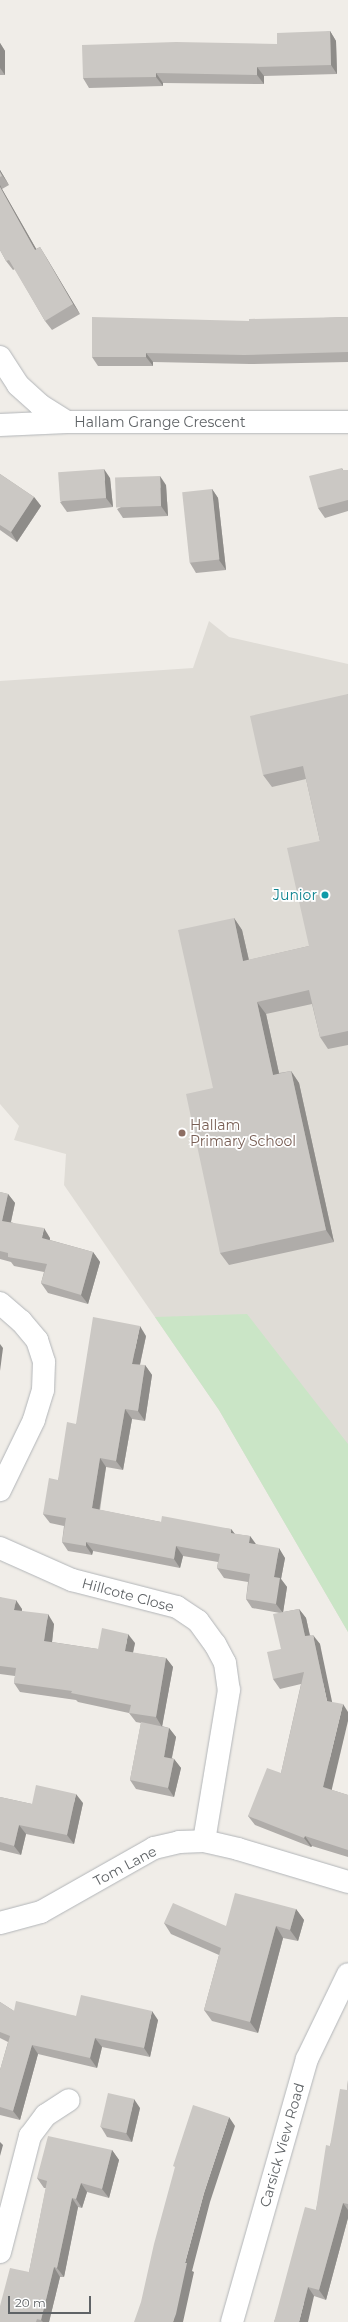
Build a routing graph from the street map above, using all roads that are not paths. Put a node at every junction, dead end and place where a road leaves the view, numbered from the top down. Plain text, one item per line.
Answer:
1 (0, 359) edge
2 (67, 422) junction
3 (348, 422) edge
4 (0, 425) edge
5 (0, 1303) edge
6 (0, 1490) edge
7 (0, 1548) edge
8 (204, 1841) junction
9 (348, 1882) edge
10 (0, 1923) edge
11 (348, 1974) edge
12 (69, 2100) dead end
13 (0, 2252) edge
14 (232, 2322) edge

1 - 2 street, Hallam Grange Crescent
2 - 3 street, Hallam Grange Crescent
2 - 4 street
5 - 6 street
7 - 8 street, Hillcote Close
8 - 9 street, Tom Lane
8 - 10 street, Tom Lane
11 - 14 street, Carsick View Road
12 - 13 street

